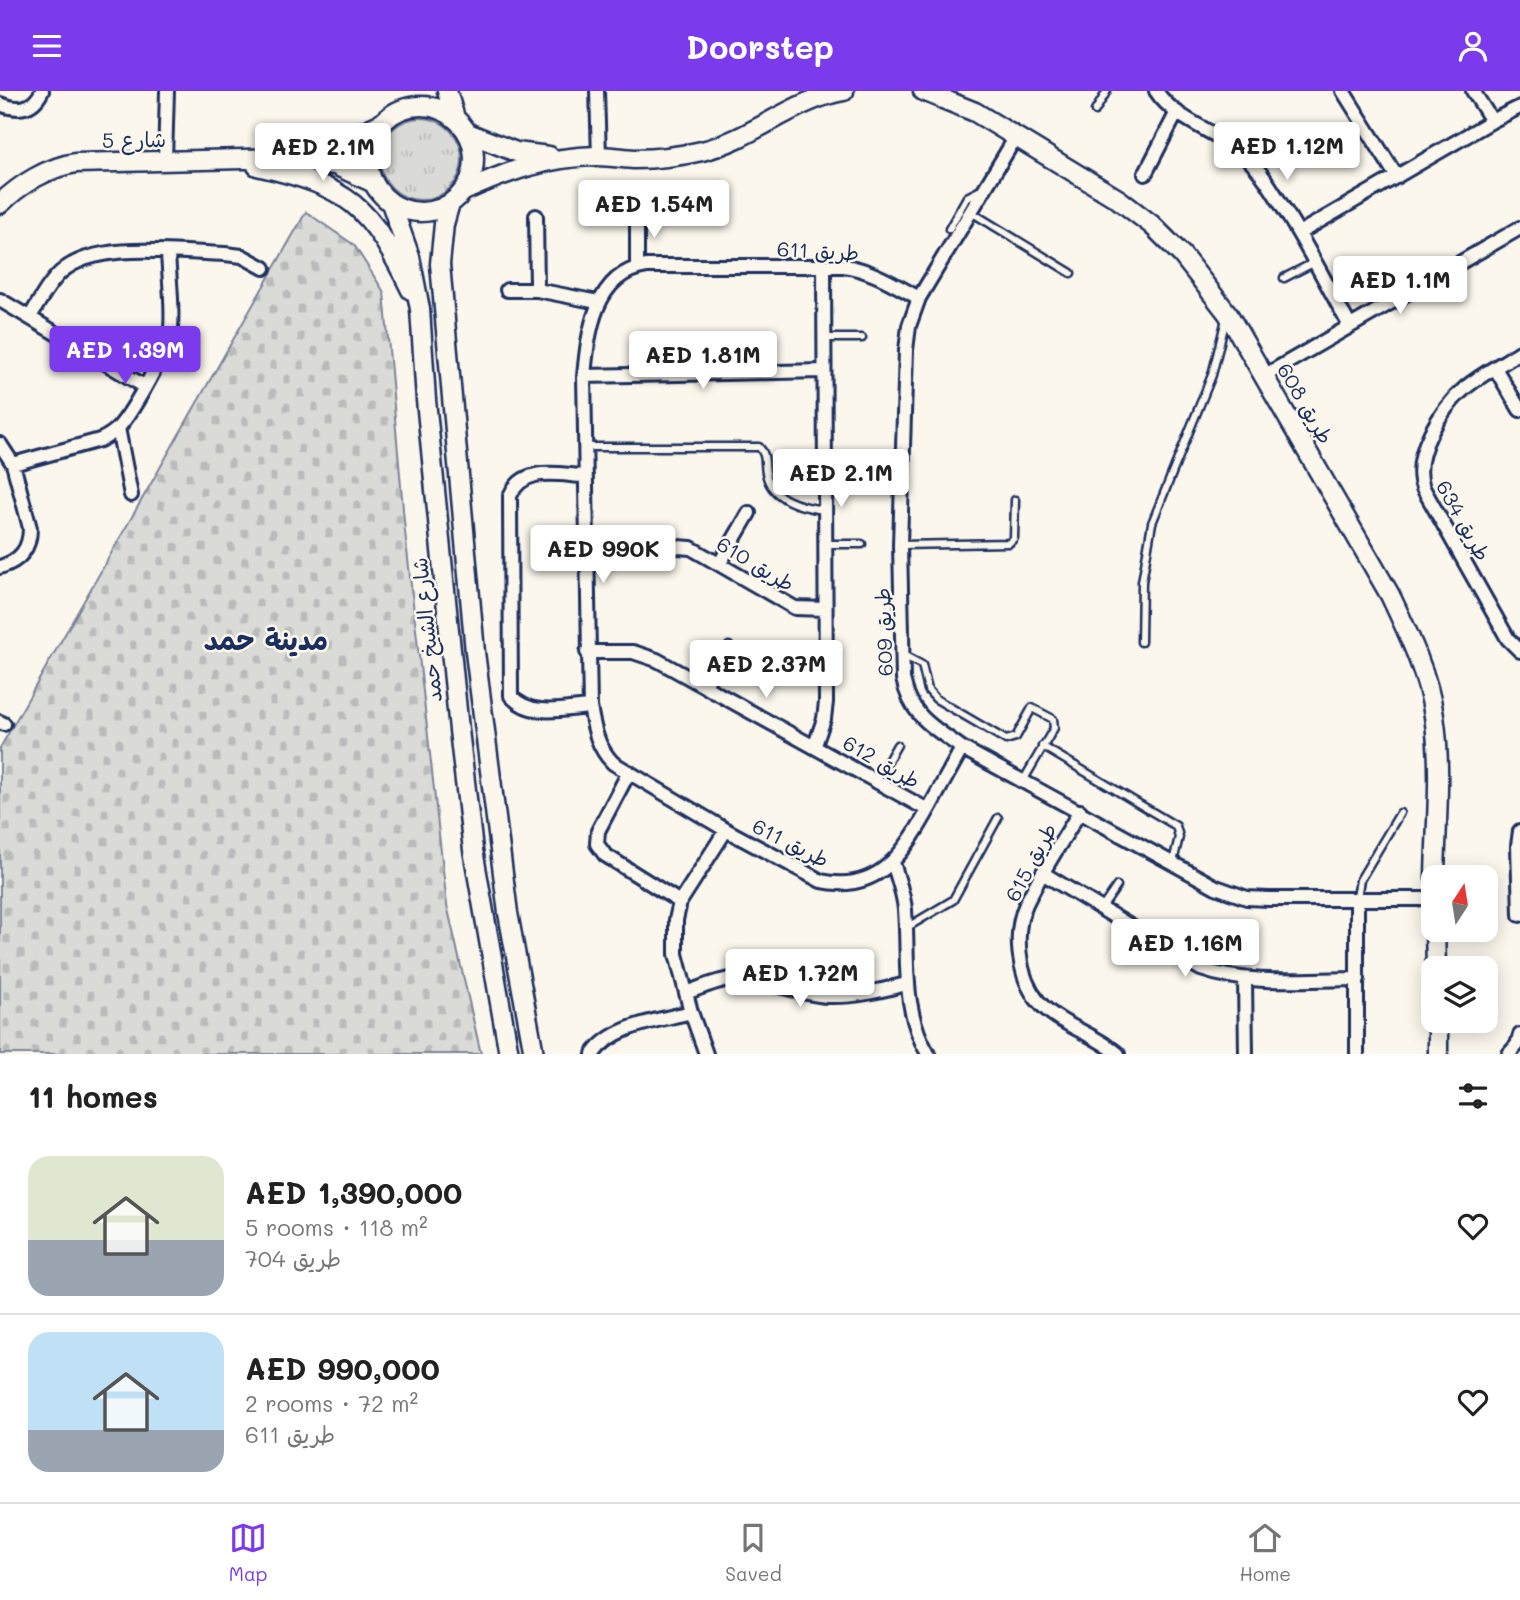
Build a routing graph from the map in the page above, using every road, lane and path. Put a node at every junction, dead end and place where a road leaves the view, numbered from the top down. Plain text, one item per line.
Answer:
1 (42, 91) edge
2 (167, 91) edge
3 (401, 91) edge
4 (447, 91) edge
5 (597, 91) edge
6 (844, 91) edge
7 (923, 91) edge
8 (1107, 91) edge
9 (1156, 91) edge
10 (1343, 91) edge
11 (1474, 91) edge
12 (0, 104) edge
13 (1520, 107) edge
14 (1096, 111) dead end
15 (1177, 112) junction
16 (455, 118) junction
17 (387, 119) junction
18 (1492, 121) junction
19 (468, 133) junction
20 (1017, 135) junction
21 (591, 157) junction
22 (280, 158) junction
23 (165, 160) junction
24 (229, 160) junction
25 (1145, 174) dead end
26 (1397, 177) junction
27 (374, 183) junction
28 (985, 188) junction
29 (457, 197) junction
30 (391, 203) junction
31 (0, 204) edge
32 (971, 212) junction
33 (637, 213) dead end
34 (536, 216) dead end
35 (1520, 228) edge
36 (949, 229) dead end
37 (1300, 233) junction
38 (168, 253) junction
39 (1315, 262) junction
40 (824, 266) junction
41 (637, 267) junction
42 (264, 268) dead end
43 (1071, 273) dead end
44 (1284, 278) dead end
45 (507, 290) dead end
46 (537, 290) junction
47 (919, 298) junction
48 (0, 300) edge
49 (598, 302) junction
50 (420, 309) junction
51 (1228, 314) junction
52 (30, 317) junction
53 (1350, 326) junction
54 (823, 338) junction
55 (862, 338) dead end
56 (1520, 352) edge
57 (1495, 368) junction
58 (823, 371) junction
59 (583, 376) junction
60 (1264, 376) junction
61 (144, 386) junction
62 (1520, 410) edge
63 (118, 428) junction
64 (0, 444) edge
65 (584, 447) junction
66 (13, 464) junction
67 (585, 475) junction
68 (131, 495) dead end
69 (1015, 499) dead end
70 (824, 510) junction
71 (749, 513) dead end
72 (586, 540) junction
73 (824, 544) junction
74 (862, 544) dead end
75 (900, 545) junction
76 (720, 563) junction
77 (0, 567) edge
78 (824, 610) junction
79 (1141, 642) dead end
80 (729, 646) dead end
81 (1520, 651) edge
82 (587, 652) junction
83 (903, 655) junction
84 (708, 687) junction
85 (590, 707) junction
86 (815, 745) junction
87 (897, 745) dead end
88 (1042, 746) junction
89 (962, 748) junction
90 (629, 772) junction
91 (877, 780) junction
92 (1023, 781) junction
93 (928, 810) junction
94 (1080, 811) junction
95 (1401, 813) dead end
96 (999, 818) dead end
97 (726, 830) junction
98 (1520, 831) edge
99 (893, 862) junction
100 (1173, 862) junction
101 (1435, 865) edge
102 (1044, 874) junction
103 (1117, 886) dead end
104 (1357, 898) junction
105 (1421, 899) edge
106 (681, 902) junction
107 (1102, 908) junction
108 (1520, 915) edge
109 (906, 928) junction
110 (1245, 979) junction
111 (1358, 979) junction
112 (906, 984) junction
113 (686, 993) junction
114 (691, 1012) junction
115 (1437, 1033) edge
116 (1520, 1035) edge
117 (509, 1054) edge
118 (534, 1054) edge
119 (593, 1054) edge
120 (706, 1054) edge
121 (928, 1054) edge
122 (1118, 1054) edge
123 (1246, 1054) edge
124 (1357, 1054) edge
125 (1438, 1054) edge
126 (1509, 1054) edge

1 - 12 street
2 - 23 street
3 - 17 main road
4 - 16 main road
5 - 21 street
6 - 21 main road
7 - 20 main road, طريق 608
8 - 14 lane
9 - 15 street
10 - 26 street
11 - 18 street
13 - 18 street
15 - 25 street
15 - 37 street
16 - 17 main road
16 - 19 main road
17 - 22 main road, شارع 5
17 - 27 main road
18 - 26 street
19 - 21 main road
19 - 29 main road
20 - 28 street, طريق 609
20 - 51 main road, طريق 608
21 - 29 main road
22 - 24 main road, شارع 5
22 - 27 main road, شارع 5
23 - 24 main road, شارع 5
23 - 31 main road, شارع 5
24 - 50 main road
26 - 37 street
27 - 30 main road
28 - 32 street, طريق 609
28 - 36 lane
29 - 30 main road
29 - 118 main road
30 - 50 main road, شارع الشيخ حمد
32 - 43 lane
32 - 47 street, طريق 609
33 - 41 street
34 - 46 street
35 - 53 street
37 - 39 street
38 - 42 street
38 - 52 street
38 - 61 street
39 - 44 lane
39 - 53 street
40 - 41 street, طريق 611
40 - 47 street, طريق 611
40 - 54 street, طريق 610
41 - 49 street, طريق 611
45 - 46 street
46 - 49 street
47 - 75 street, طريق 609
48 - 52 street
49 - 59 street, طريق 611
50 - 117 main road, شارع الشيخ حمد
51 - 60 main road, طريق 608
51 - 79 lane
52 - 61 street
53 - 60 street
54 - 55 lane
54 - 58 street, طريق 610
56 - 57 street, طريق 634
57 - 62 street
57 - 81 street, طريق 634
58 - 59 street
58 - 70 street, طريق 610
59 - 65 street, طريق 611
60 - 101 main road, طريق 608
61 - 63 street
63 - 66 street
63 - 68 street
64 - 66 street
65 - 67 street, طريق 611
65 - 70 lane
66 - 77 street
67 - 72 street, طريق 611
67 - 85 street
69 - 75 lane
70 - 73 street, طريق 610
71 - 76 street
72 - 76 street, طريق 610
72 - 82 street, طريق 611
73 - 74 lane
73 - 78 street, طريق 610
75 - 83 street, طريق 609
76 - 78 street, طريق 610
78 - 86 street, طريق 610
80 - 84 lane
82 - 84 street, طريق 612
82 - 85 street, طريق 611
83 - 88 lane
83 - 89 street, طريق 609
84 - 86 street, طريق 612
85 - 90 street, طريق 611
86 - 91 street, طريق 612
87 - 91 lane
88 - 92 lane
88 - 100 lane
89 - 92 street, طريق 609
89 - 93 street, طريق 611
90 - 97 street, طريق 611
90 - 106 street
91 - 93 street, طريق 612
92 - 94 street, طريق 609
93 - 99 street, طريق 611
94 - 100 street, طريق 609
94 - 102 street, طريق 615
95 - 104 lane
96 - 109 lane
97 - 99 street, طريق 611
97 - 106 street
98 - 108 street
99 - 109 street
100 - 104 street, طريق 609
102 - 107 street
102 - 122 street, طريق 615
103 - 107 lane
104 - 105 street, طريق 609
104 - 111 street
106 - 113 street
107 - 110 street
109 - 112 street
110 - 111 street
110 - 123 street
111 - 124 street
112 - 113 street
112 - 121 street
113 - 114 street
114 - 119 street
114 - 120 street
115 - 125 main road
116 - 126 street

